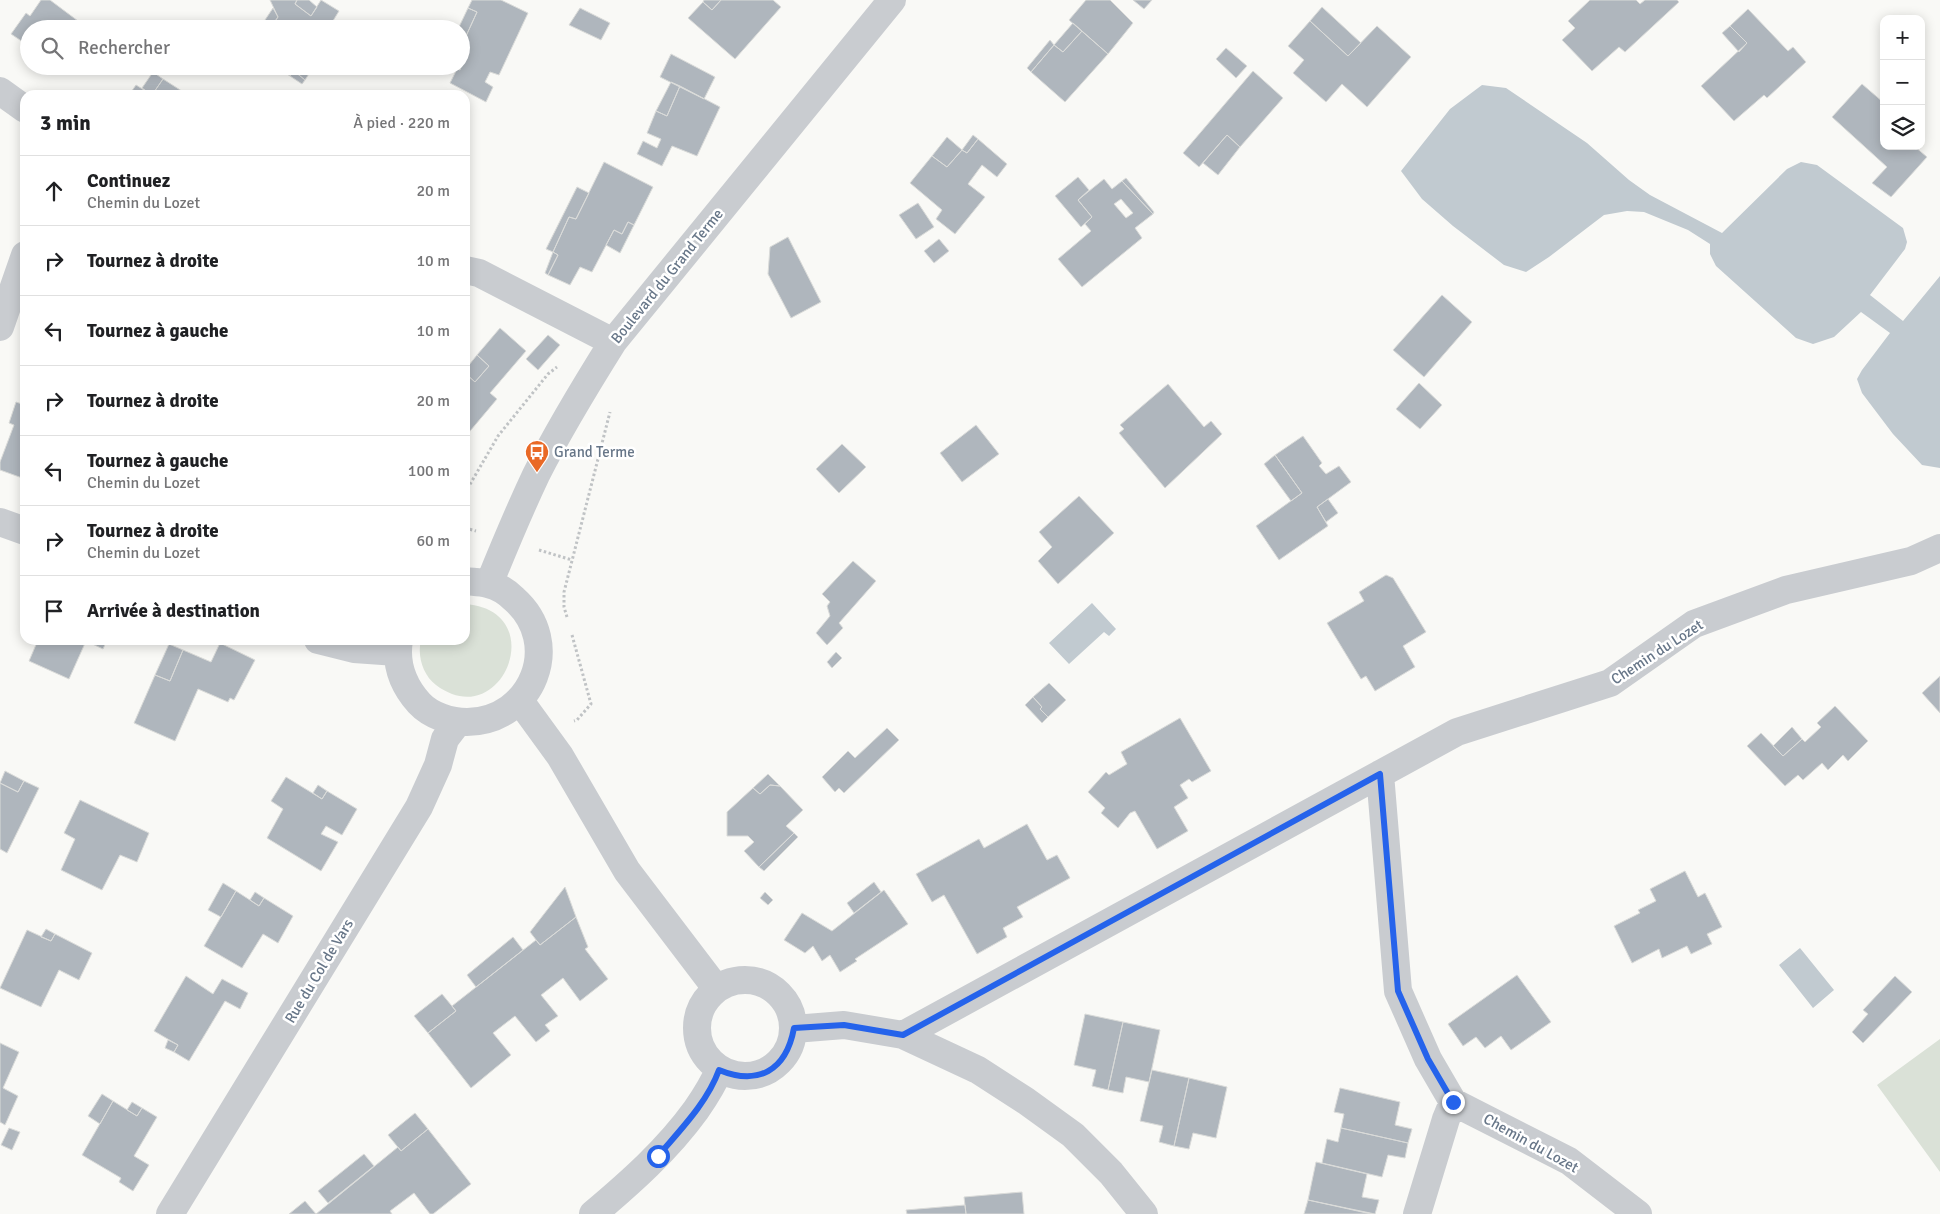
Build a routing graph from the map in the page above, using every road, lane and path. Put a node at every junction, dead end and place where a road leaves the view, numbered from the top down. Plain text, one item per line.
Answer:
1 (892, 0) edge
2 (0, 91) edge
3 (20, 105) edge
4 (20, 270) edge
5 (470, 271) edge
6 (0, 327) edge
7 (612, 342) junction
8 (562, 363) dead end
9 (612, 403) dead end
10 (470, 484) edge
11 (0, 522) edge
12 (20, 529) edge
13 (1940, 548) edge
14 (538, 550) dead end
15 (572, 560) junction
16 (477, 583) edge
17 (569, 625) dead end
18 (572, 634) dead end
19 (338, 645) edge
20 (398, 646) edge
21 (520, 701) junction
22 (458, 722) junction
23 (567, 723) dead end
24 (1380, 774) junction
25 (716, 988) junction
26 (794, 1028) junction
27 (903, 1035) junction
28 (719, 1070) junction
29 (1453, 1102) junction
30 (170, 1214) edge
31 (592, 1214) edge
32 (1144, 1214) edge
33 (1417, 1214) edge
34 (1638, 1214) edge

1 - 7 street, Boulevard du Grand Terme
2 - 3 street
4 - 6 street
5 - 7 street
7 - 16 street, Boulevard du Grand Terme
8 - 10 path
9 - 15 path
11 - 12 street
13 - 24 street, Chemin du Lozet
14 - 15 path
15 - 17 path
16 - 21 street
18 - 23 path
19 - 20 street
20 - 22 street
21 - 22 street
21 - 25 street
22 - 30 street, Rue du Col de Vars
24 - 27 street, Chemin du Lozet
24 - 29 street
25 - 26 street
25 - 28 street
26 - 27 street
26 - 28 street
27 - 32 street
28 - 31 street
29 - 33 street
29 - 34 street, Chemin du Lozet

